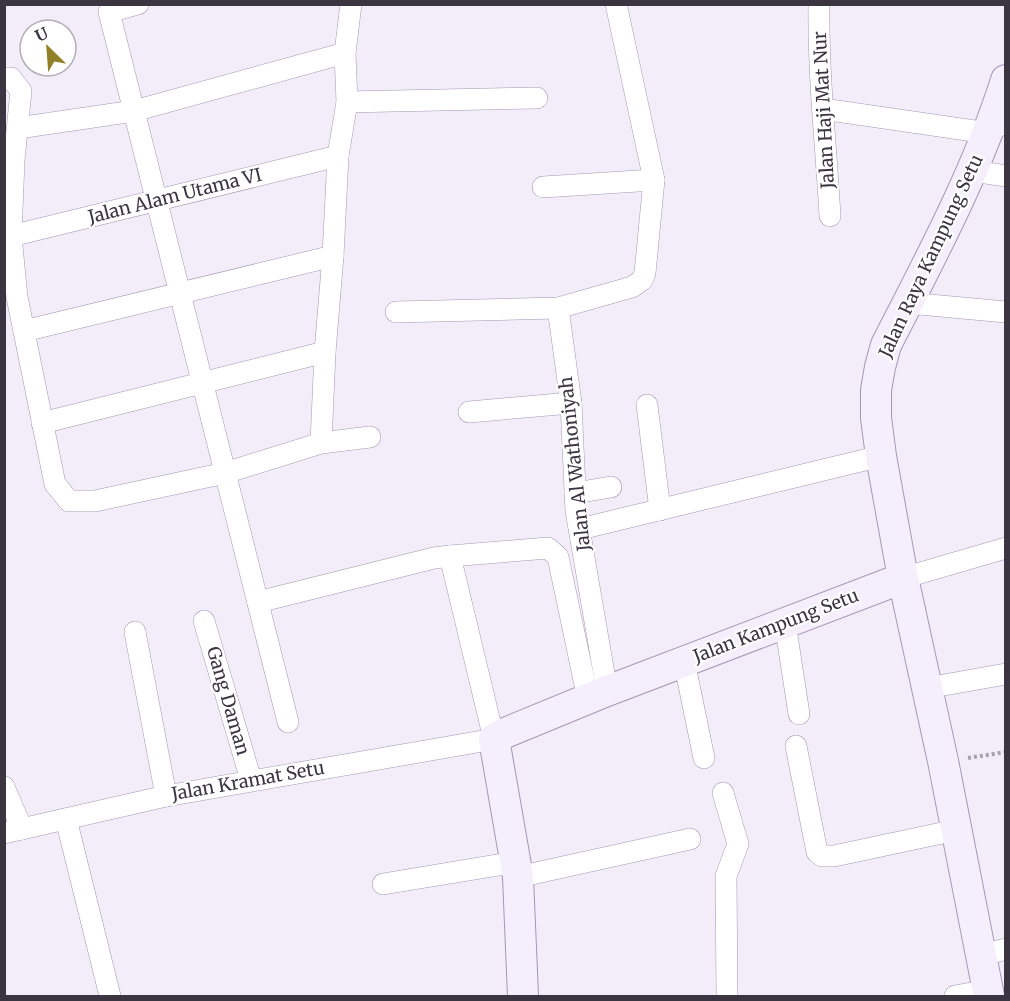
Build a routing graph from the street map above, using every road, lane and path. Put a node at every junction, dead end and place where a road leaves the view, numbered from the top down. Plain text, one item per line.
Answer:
1 (138, 4) edge
2 (351, 4) edge
3 (616, 4) edge
4 (819, 4) edge
5 (345, 53) junction
6 (4, 78) edge
7 (1005, 81) edge
8 (537, 98) dead end
9 (346, 102) junction
10 (823, 109) junction
11 (134, 111) junction
12 (18, 128) junction
13 (997, 128) edge
14 (338, 156) junction
15 (973, 171) junction
16 (1005, 176) edge
17 (654, 180) junction
18 (543, 187) dead end
19 (156, 201) junction
20 (830, 216) dead end
21 (11, 236) junction
22 (333, 256) junction
23 (180, 293) junction
24 (11, 298) edge
25 (908, 303) junction
26 (558, 308) junction
27 (396, 312) dead end
28 (1005, 312) edge
29 (24, 330) junction
30 (325, 352) junction
31 (202, 383) junction
32 (571, 403) junction
33 (647, 405) dead end
34 (469, 412) dead end
35 (42, 423) junction
36 (370, 437) dead end
37 (321, 443) junction
38 (881, 456) junction
39 (225, 473) junction
40 (611, 487) dead end
41 (575, 493) junction
42 (660, 510) junction
43 (580, 529) junction
44 (1005, 548) edge
45 (450, 556) junction
46 (903, 578) junction
47 (258, 602) junction
48 (204, 621) dead end
49 (785, 623) junction
50 (135, 632) dead end
51 (684, 661) junction
52 (1005, 674) edge
53 (927, 688) junction
54 (597, 695) junction
55 (799, 714) dead end
56 (288, 722) dead end
57 (494, 740) junction
58 (796, 746) dead end
59 (1005, 752) edge
60 (704, 758) dead end
61 (961, 759) dead end
62 (251, 780) junction
63 (4, 787) edge
64 (723, 793) dead end
65 (166, 795) junction
66 (66, 819) junction
67 (956, 830) junction
68 (13, 831) edge
69 (690, 839) dead end
70 (517, 869) junction
71 (383, 884) dead end
72 (994, 952) edge
73 (989, 993) edge
74 (110, 996) edge
75 (523, 996) edge
76 (727, 996) edge
77 (955, 996) edge

1 - 11 street
2 - 5 street
3 - 17 street
4 - 10 street, Jalan Haji Mat Nur
5 - 9 street
5 - 11 street
6 - 12 street
7 - 13 street, Jalan Raya Kampung Setu
8 - 9 street
9 - 14 street
10 - 13 street
10 - 20 street, Jalan Haji Mat Nur
11 - 12 street
11 - 19 street
12 - 21 street
13 - 15 street, Jalan Raya Kampung Setu
14 - 19 street, Jalan Alam Utama VI
14 - 22 street
15 - 16 street
15 - 25 street, Jalan Raya Kampung Setu
17 - 18 street
17 - 26 street
19 - 21 street, Jalan Alam Utama VI
19 - 23 street
21 - 24 street
22 - 23 street
22 - 30 street
23 - 29 street
23 - 31 street
24 - 29 street
25 - 28 street
25 - 38 street, Jalan Raya Kampung Setu
26 - 27 street
26 - 32 street, Jalan Al Wathoniyah
29 - 35 street
30 - 31 street
30 - 37 street
31 - 35 street
31 - 39 street
32 - 34 street
32 - 41 street, Jalan Al Wathoniyah
33 - 42 street
35 - 39 street
36 - 37 street
37 - 39 street
38 - 42 street
38 - 46 street, Jalan Raya Kampung Setu
39 - 47 street
40 - 41 street
41 - 43 street, Jalan Al Wathoniyah
42 - 43 street
43 - 54 street, Jalan Al Wathoniyah
44 - 46 street
45 - 47 street
45 - 54 street
45 - 57 street
46 - 49 street, Jalan Kampung Setu
46 - 53 street
47 - 56 street
48 - 62 street, Gang Daman
49 - 51 street, Jalan Kampung Setu
49 - 55 street
50 - 65 street
51 - 54 street, Jalan Kampung Setu
51 - 60 street
52 - 53 street
53 - 67 street
54 - 57 street, Jalan Kampung Setu
57 - 62 street, Jalan Kramat Setu
57 - 70 street
58 - 67 street
59 - 61 path
62 - 65 street, Jalan Kramat Setu
63 - 68 street
64 - 76 street
65 - 66 street, Jalan Kramat Setu
66 - 68 street, Jalan Kramat Setu
66 - 74 street
67 - 72 street
69 - 70 street
70 - 71 street
70 - 75 street
72 - 73 street
73 - 77 street

